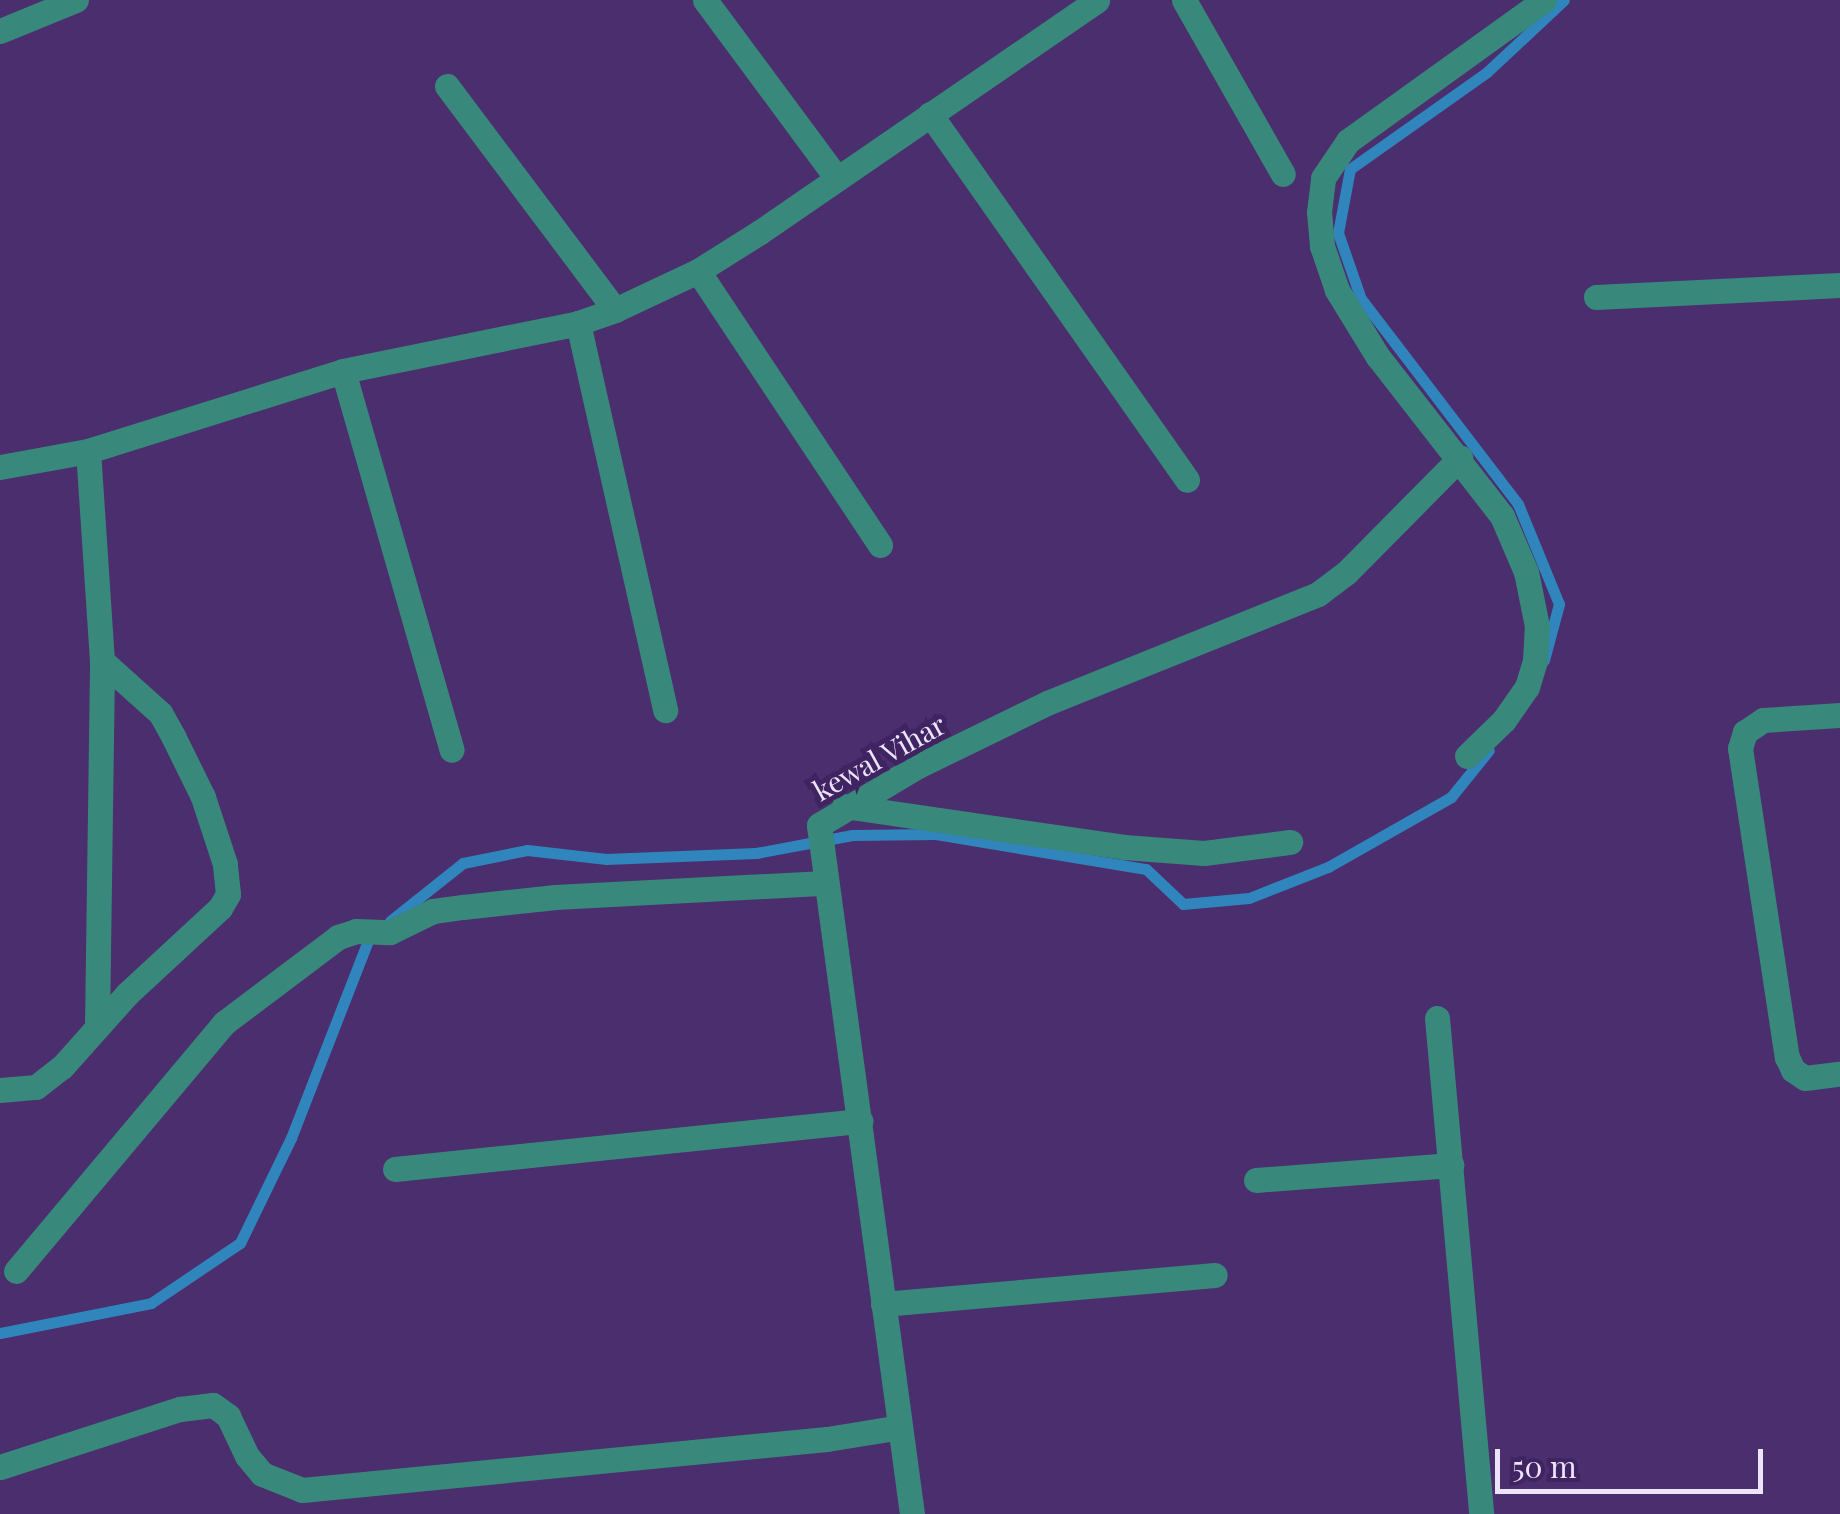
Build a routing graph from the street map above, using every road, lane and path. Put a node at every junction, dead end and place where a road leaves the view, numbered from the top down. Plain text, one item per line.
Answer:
1 (76, 0) edge
2 (705, 0) edge
3 (1097, 0) edge
4 (1184, 0) edge
5 (1544, 0) edge
6 (0, 31) edge
7 (447, 86) dead end
8 (930, 114) junction
9 (1283, 174) dead end
10 (836, 176) junction
11 (698, 271) junction
12 (1840, 286) edge
13 (1596, 298) dead end
14 (615, 310) junction
15 (578, 324) junction
16 (343, 371) junction
17 (88, 451) junction
18 (1460, 458) junction
19 (0, 468) edge
20 (1187, 480) dead end
21 (880, 545) dead end
22 (102, 661) junction
23 (664, 710) dead end
24 (1840, 715) edge
25 (452, 750) dead end
26 (1467, 756) dead end
27 (844, 806) junction
28 (1290, 842) dead end
29 (825, 883) junction
30 (1437, 1018) dead end
31 (96, 1026) junction
32 (1840, 1074) edge
33 (0, 1090) edge
34 (860, 1121) junction
35 (1451, 1165) junction
36 (396, 1169) dead end
37 (1256, 1180) dead end
38 (16, 1271) dead end
39 (1215, 1275) dead end
40 (883, 1304) junction
41 (900, 1428) junction
42 (0, 1467) edge
43 (912, 1514) edge
44 (1481, 1514) edge

1 - 6 street
2 - 10 street
3 - 8 street
4 - 9 street
5 - 18 street
7 - 14 street
8 - 10 street
8 - 20 street
10 - 11 street
11 - 14 street
11 - 21 street
12 - 13 street
14 - 15 street
15 - 16 street
15 - 23 street
16 - 17 street
16 - 25 street
17 - 19 street
17 - 22 street
18 - 26 street
18 - 27 street, kewal Vihar
22 - 31 street
22 - 31 street
24 - 32 street
27 - 28 street
27 - 29 street, kewal Vihar
29 - 34 street, kewal Vihar
29 - 38 street
30 - 35 street
31 - 33 street
34 - 36 street
34 - 40 street, kewal Vihar
35 - 37 street
35 - 44 street
39 - 40 street
40 - 41 street, kewal Vihar
41 - 42 street
41 - 43 street, kewal Vihar

